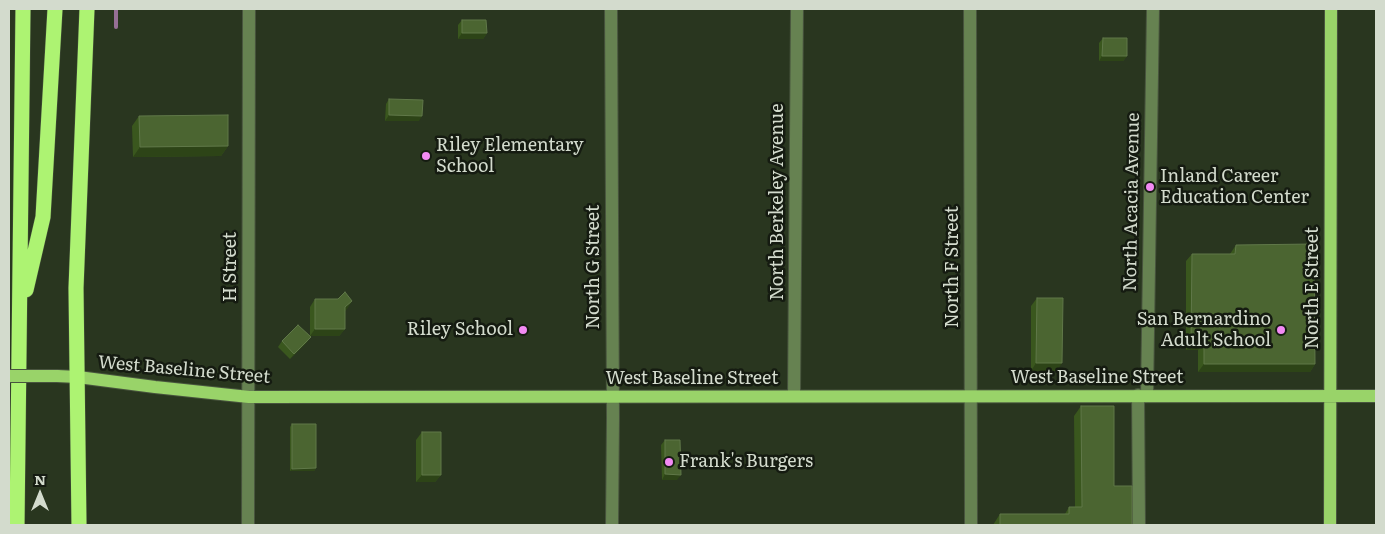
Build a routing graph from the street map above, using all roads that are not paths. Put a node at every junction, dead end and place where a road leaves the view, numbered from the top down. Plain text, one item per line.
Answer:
1 (23, 9) edge
2 (55, 9) edge
3 (87, 9) edge
4 (249, 9) edge
5 (611, 9) edge
6 (797, 9) edge
7 (970, 9) edge
8 (1153, 9) edge
9 (1331, 9) edge
10 (20, 318) junction
11 (9, 376) edge
12 (78, 377) junction
13 (1143, 395) junction
14 (612, 396) junction
15 (794, 396) junction
16 (970, 396) junction
17 (1330, 396) junction
18 (1376, 396) edge
19 (249, 397) junction
20 (17, 525) edge
21 (79, 525) edge
22 (248, 525) edge
23 (612, 525) edge
24 (971, 525) edge
25 (1139, 525) edge
26 (1330, 525) edge

1 - 10 highway
2 - 10 highway
3 - 12 highway
4 - 19 street, H Street
5 - 14 street, North G Street
6 - 15 street, North Berkeley Avenue
7 - 16 street, North F Street
8 - 13 street, North Acacia Avenue
9 - 17 main road, North E Street
10 - 20 highway
11 - 12 main road, West Baseline Street, bridge
12 - 19 main road, West Baseline Street
12 - 21 highway
13 - 16 main road, West Baseline Street
13 - 17 main road, West Baseline Street
13 - 25 street, North Acacia Avenue
14 - 15 main road, West Baseline Street
14 - 19 main road, West Baseline Street
14 - 23 street, North G Street
15 - 16 main road, West Baseline Street
16 - 24 street, North F Street
17 - 18 main road, West Baseline Street
17 - 26 main road, North E Street
19 - 22 street, H Street

